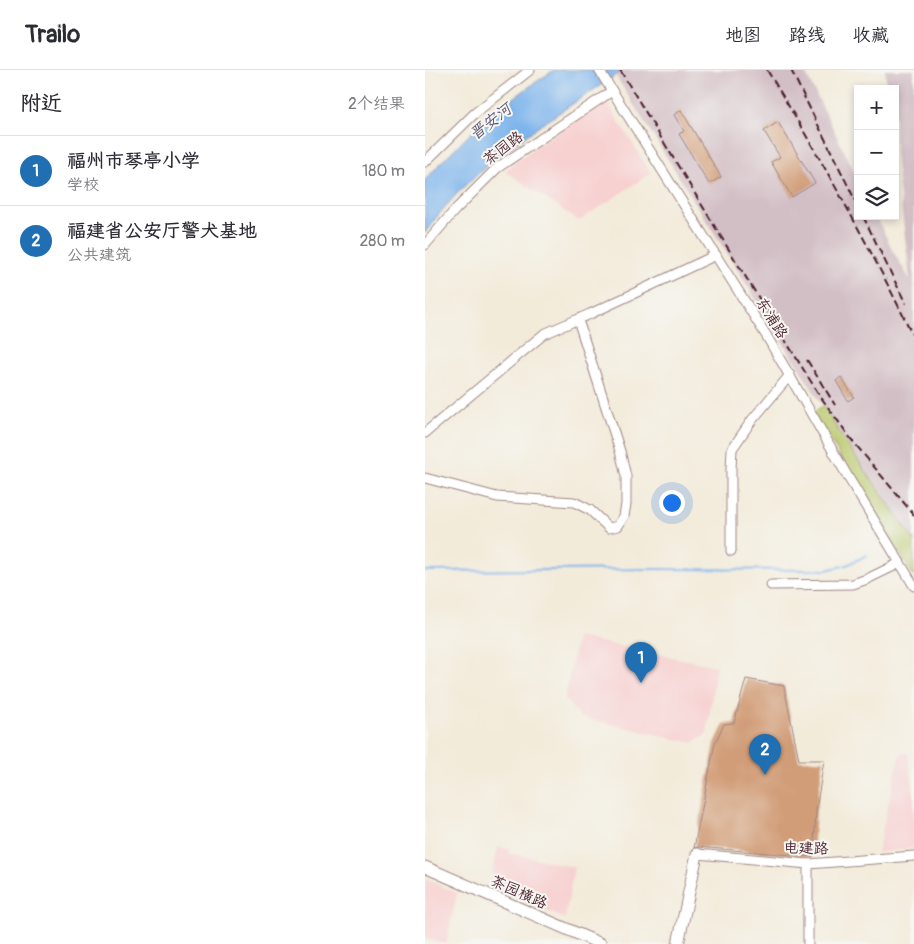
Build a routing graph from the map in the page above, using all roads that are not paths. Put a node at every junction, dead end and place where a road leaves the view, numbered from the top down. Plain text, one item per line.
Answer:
1 (530, 70) edge
2 (599, 70) edge
3 (611, 89) junction
4 (425, 162) edge
5 (425, 245) edge
6 (716, 255) junction
7 (578, 320) junction
8 (790, 376) junction
9 (425, 433) edge
10 (425, 478) edge
11 (731, 551) dead end
12 (900, 563) junction
13 (771, 584) dead end
14 (914, 586) edge
15 (697, 854) joint
16 (914, 856) edge
17 (808, 864) junction
18 (425, 867) edge
19 (601, 944) edge
20 (678, 944) edge
21 (807, 944) edge

1 - 4 street
2 - 3 street, 东浦路
3 - 5 street, 茶园路
3 - 6 street, 东浦路
6 - 7 street
6 - 8 street, 东浦路
7 - 9 street
7 - 10 street
8 - 11 street
8 - 12 street, 东浦路
12 - 13 street
12 - 14 street, 东浦路
15 - 17 street, 电建路
15 - 20 main road
16 - 17 street, 电建路
17 - 21 street
18 - 19 main road, 茶园横路

